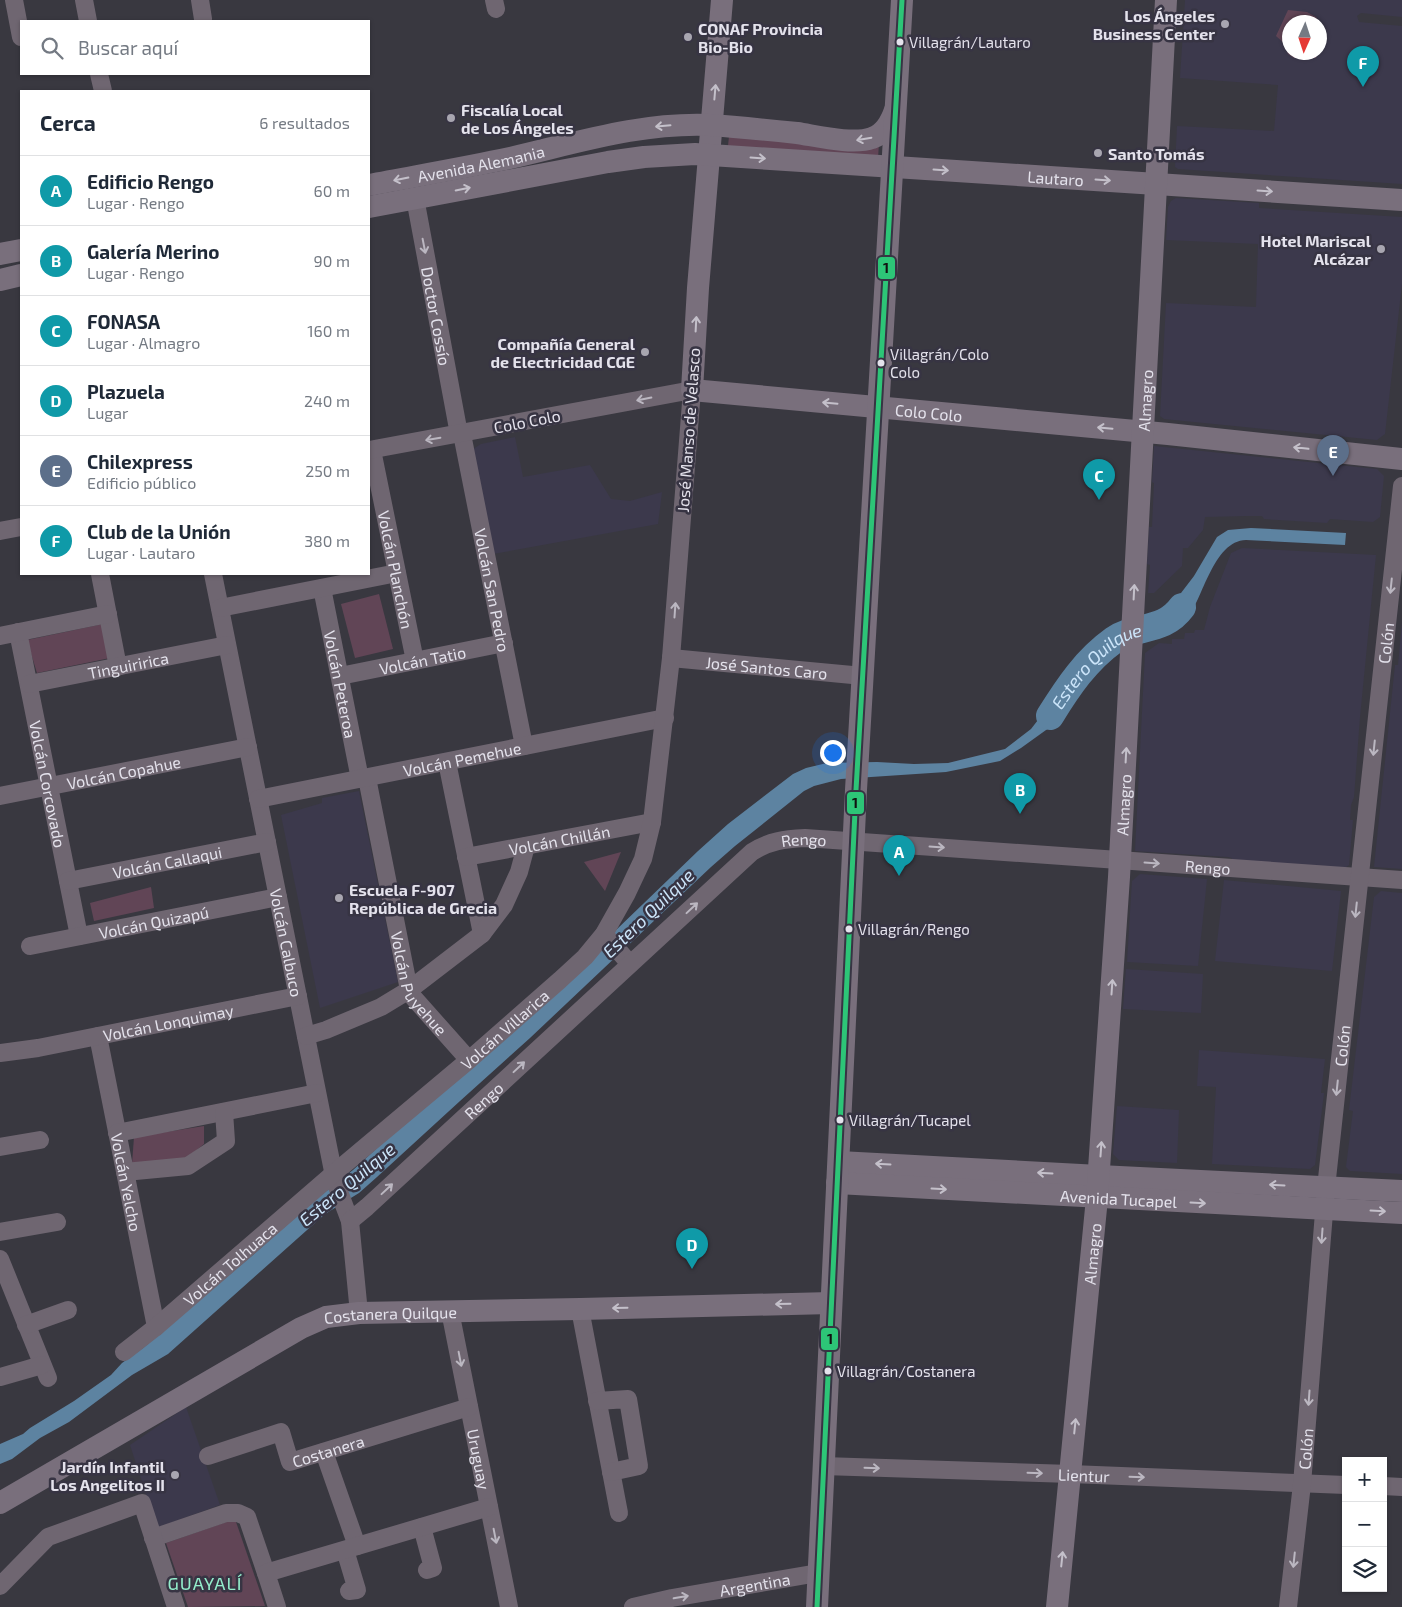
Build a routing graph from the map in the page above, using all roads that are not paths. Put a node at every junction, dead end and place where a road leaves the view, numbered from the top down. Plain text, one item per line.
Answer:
1 (14, 0) edge
2 (84, 0) edge
3 (200, 0) edge
4 (722, 0) edge
5 (902, 0) edge
6 (1166, 0) edge
7 (203, 19) dead end
8 (88, 20) edge
9 (20, 32) edge
10 (99, 75) edge
11 (103, 90) edge
12 (896, 107) junction
13 (712, 125) junction
14 (709, 154) junction
15 (892, 166) junction
16 (1156, 184) junction
17 (370, 185) edge
18 (415, 198) junction
19 (1402, 200) edge
20 (370, 207) edge
21 (20, 250) edge
22 (0, 254) edge
23 (20, 275) edge
24 (0, 280) edge
25 (692, 390) junction
26 (878, 407) junction
27 (1143, 432) junction
28 (460, 434) junction
29 (371, 450) edge
30 (1402, 458) edge
31 (1402, 486) edge
32 (20, 527) edge
33 (0, 531) edge
34 (397, 573) junction
35 (100, 575) edge
36 (213, 575) edge
37 (322, 588) junction
38 (220, 608) junction
39 (108, 614) junction
40 (18, 632) junction
41 (0, 636) edge
42 (504, 643) junction
43 (228, 645) junction
44 (671, 658) junction
45 (415, 661) junction
46 (118, 666) junction
47 (340, 676) junction
48 (863, 676) junction
49 (29, 684) junction
50 (665, 718) junction
51 (524, 746) junction
52 (248, 747) junction
53 (447, 762) junction
54 (364, 778) junction
55 (49, 786) junction
56 (0, 796) edge
57 (258, 799) junction
58 (652, 822) junction
59 (854, 841) junction
60 (267, 842) junction
61 (526, 846) junction
62 (466, 857) junction
63 (643, 858) joint
64 (1120, 861) junction
65 (1360, 878) junction
66 (1402, 880) edge
67 (68, 881) junction
68 (278, 897) junction
69 (482, 934) junction
70 (79, 936) junction
71 (605, 936) junction
72 (30, 946) dead end
73 (627, 960) junction
74 (409, 990) junction
75 (298, 996) junction
76 (98, 1036) junction
77 (306, 1036) junction
78 (0, 1053) edge
79 (469, 1060) junction
80 (317, 1093) junction
81 (224, 1112) junction
82 (117, 1133) junction
83 (40, 1140) dead end
84 (0, 1147) edge
85 (125, 1172) junction
86 (838, 1172) junction
87 (334, 1178) junction
88 (1098, 1187) junction
89 (1402, 1191) edge
90 (1325, 1198) junction
91 (1402, 1212) edge
92 (348, 1213) junction
93 (57, 1222) dead end
94 (0, 1232) edge
95 (0, 1259) edge
96 (831, 1303) junction
97 (580, 1309) junction
98 (68, 1310) dead end
99 (450, 1311) junction
100 (359, 1312) junction
101 (26, 1325) junction
102 (156, 1327) junction
103 (124, 1352) dead end
104 (0, 1377) edge
105 (598, 1401) junction
106 (469, 1407) junction
107 (324, 1452) junction
108 (208, 1456) dead end
109 (823, 1466) junction
110 (611, 1472) junction
111 (1071, 1474) junction
112 (1302, 1484) junction
113 (1342, 1485) edge
114 (1387, 1486) edge
115 (1402, 1487) edge
116 (0, 1502) edge
117 (489, 1507) junction
118 (618, 1513) dead end
119 (422, 1527) junction
120 (153, 1538) junction
121 (351, 1548) junction
122 (427, 1570) dead end
123 (266, 1573) junction
124 (818, 1573) junction
125 (0, 1586) edge
126 (349, 1591) dead end
127 (176, 1607) edge
128 (277, 1607) edge
129 (509, 1607) edge
130 (633, 1607) edge
131 (817, 1607) edge
132 (1057, 1607) edge
133 (1288, 1607) edge

1 - 9 street
2 - 8 street
3 - 7 street
13 -> 4 main road, José Manso de Velasco
5 - 12 main road
6 - 16 main road, Almagro
10 - 11 street
12 -> 13 main road
12 - 15 main road
13 - 14 main road, José Manso de Velasco
13 -> 17 main road, Avenida Alemania
14 -> 15 main road, Lautaro
18 -> 14 main road, Avenida Alemania
25 -> 14 main road, José Manso de Velasco
15 -> 16 main road, Lautaro
15 - 26 main road
16 -> 19 main road, Lautaro
16 - 27 main road, Almagro
18 - 20 main road, Avenida Alemania
18 -> 28 street, Doctor Cossío
21 - 22 main road
23 - 24 main road
26 -> 25 main road, Colo Colo
25 -> 28 street, Colo Colo
44 -> 25 street, José Manso de Velasco
27 -> 26 main road, Colo Colo
26 - 48 main road
30 -> 27 main road, Colo Colo
64 -> 27 main road, Almagro
28 -> 29 street, Colo Colo
28 - 42 street, Volcán San Pedro
29 - 34 street, Volcán Planchón
31 -> 65 street, Colón
32 - 33 street
34 - 37 street
34 - 45 street, Volcán Planchón
35 - 39 street
36 - 38 street, Volcán Calbuco
37 - 38 street
37 - 47 street, Volcán Peteroa
38 - 43 street, Volcán Calbuco
39 - 40 street
39 - 46 street
40 - 41 street
40 - 49 street, Volcán Corcovado
42 - 45 street, Volcán Tatio
42 - 51 street, Volcán San Pedro
43 - 46 street, Tinguiririca
43 - 52 street, Volcán Calbuco
44 - 48 street, José Santos Caro
44 - 50 street, José Manso de Velasco
45 - 47 street, Volcán Tatio
46 - 49 street, Tinguiririca
47 - 54 street, Volcán Peteroa
48 - 59 main road
49 - 55 street, Volcán Corcovado
50 - 51 street, Volcán Pemehue
50 - 58 street, José Manso de Velasco
51 - 53 street, Volcán Pemehue
52 - 55 street, Volcán Copahue
52 - 57 street, Volcán Calbuco
53 - 54 street, Volcán Pemehue
53 - 62 street
54 - 57 street, Volcán Pemehue
54 - 74 street, Volcán Puyehue
55 - 56 street, Volcán Copahue
55 - 67 street, Volcán Corcovado
57 - 60 street, Volcán Calbuco
58 - 61 street, Volcán Chillán
58 - 63 street, José Manso de Velasco
59 -> 64 street, Rengo
73 -> 59 street, Rengo
59 - 86 main road
60 - 67 street, Volcán Callaqui
60 - 68 street, Volcán Calbuco
61 - 62 street, Volcán Chillán
61 - 69 street
62 - 69 street
63 - 71 street, Volcán Villarica
64 -> 65 street, Rengo
88 -> 64 main road, Almagro
65 - 66 street, Rengo
65 -> 90 street, Colón
67 - 70 street, Volcán Corcovado
68 - 70 street, Volcán Quizapú
68 - 75 street, Volcán Calbuco
69 - 74 street
70 - 72 street, Volcán Quizapú
71 - 73 street
71 - 79 street, Volcán Villarica
92 -> 73 street, Rengo
74 - 77 street
74 - 79 street, Volcán Puyehue
75 - 76 street, Volcán Lonquimay
75 - 77 street, Volcán Calbuco
76 - 78 street, Volcán Lonquimay
76 - 82 street, Volcán Yelcho
77 - 80 street, Volcán Calbuco
79 - 87 street, Volcán Villarica
80 - 81 street
80 - 87 street, Volcán Calbuco
81 - 82 street
81 - 85 street
82 - 85 street, Volcán Yelcho
83 - 84 street
85 - 102 street, Volcán Yelcho
86 - 88 main road, Avenida Tucapel
86 - 96 main road
87 - 92 street, Volcán Calbuco
87 - 102 street, Volcán Tolhuaca
88 - 90 main road, Avenida Tucapel
111 -> 88 main road, Almagro
89 - 90 main road, Avenida Tucapel
90 -> 91 main road, Avenida Tucapel
90 -> 112 street, Colón
92 - 100 street, Volcán Calbuco
93 - 94 street
95 - 101 street
96 -> 97 main road, Costanera Quilque
96 - 109 main road
97 - 99 main road, Costanera Quilque
97 - 105 street
98 - 101 street
99 - 100 main road, Costanera Quilque
99 -> 106 street, Uruguay
100 - 116 main road, Costanera Quilque
101 - 104 street
102 - 103 street, Volcán Tolhuaca
105 - 110 street
105 - 110 street
106 - 107 street, Costanera
106 - 117 street, Uruguay
107 - 108 street, Costanera
107 - 121 street
109 -> 111 street, Lientur
109 - 124 main road
110 - 118 street
111 -> 112 street, Lientur
132 -> 111 main road, Almagro
112 - 113 street, Lientur
112 -> 133 street, Colón
114 - 115 street
117 - 119 street
117 -> 129 street, Uruguay
119 - 121 street
119 - 122 street
120 - 123 street
120 - 125 street
120 - 127 street
121 - 123 street
121 - 126 street
123 - 128 street
130 -> 124 street, Argentina
124 - 131 main road

